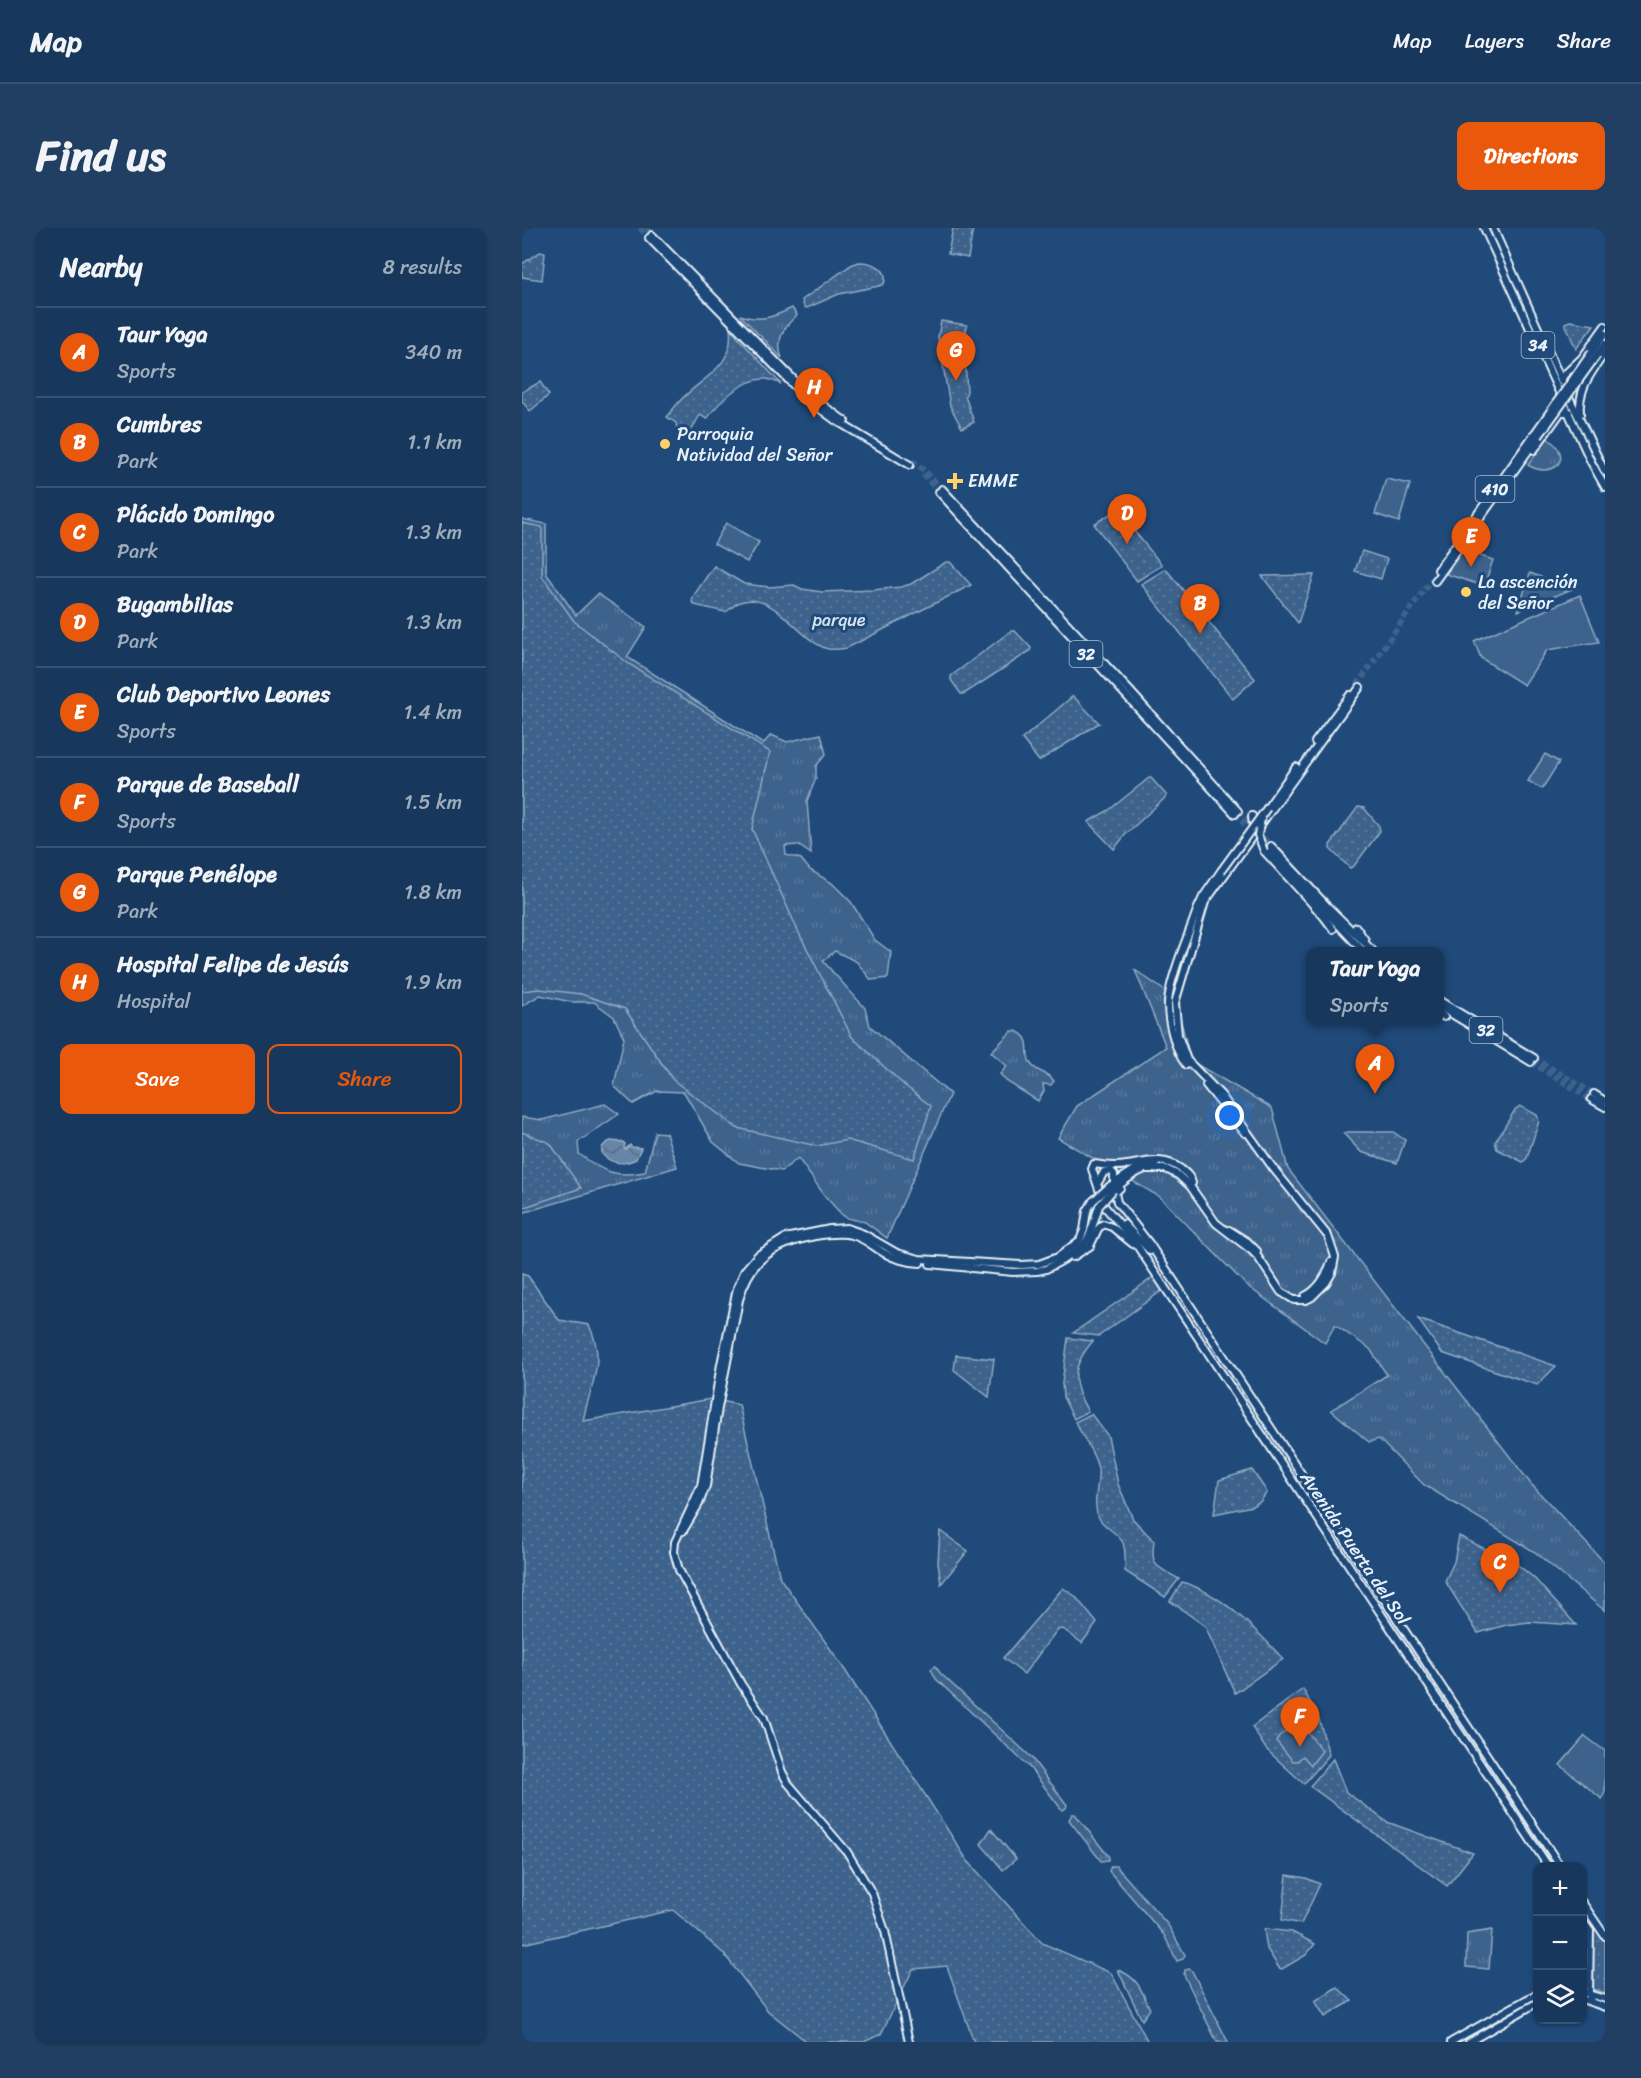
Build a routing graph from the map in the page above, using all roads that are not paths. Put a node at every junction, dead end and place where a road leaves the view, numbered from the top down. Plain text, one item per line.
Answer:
1 (1484, 228) edge
2 (1493, 228) edge
3 (710, 305) dead end
4 (729, 312) junction
5 (729, 320) junction
6 (1605, 326) edge
7 (749, 327) dead end
8 (1605, 334) edge
9 (1605, 344) edge
10 (1605, 353) edge
11 (1594, 354) junction
12 (1553, 361) junction
13 (1574, 365) junction
14 (1562, 381) junction
15 (805, 384) dead end
16 (792, 385) junction
17 (1583, 385) junction
18 (1559, 391) junction
19 (815, 401) junction
20 (1565, 403) junction
21 (1552, 404) junction
22 (810, 408) dead end
23 (1569, 412) junction
24 (1546, 413) junction
25 (1581, 419) junction
26 (1556, 420) junction
27 (1592, 445) junction
28 (1513, 468) junction
29 (1605, 472) edge
30 (1604, 484) edge
31 (1008, 552) dead end
32 (1019, 572) junction
33 (1433, 580) tunnel mouth
34 (1062, 619) junction
35 (1076, 626) dead end
36 (1055, 627) dead end
37 (1070, 634) junction
38 (1087, 655) junction
39 (1099, 675) dead end
40 (1128, 683) dead end
41 (1130, 691) junction
42 (1336, 708) dead end
43 (1331, 720) junction
44 (1170, 735) junction
45 (1185, 744) dead end
46 (1267, 808) junction
47 (1259, 813) dead end
48 (1252, 816) dead end
49 (1267, 818) junction
50 (1251, 838) junction
51 (1268, 849) junction
52 (1230, 852) dead end
53 (1238, 856) junction
54 (1225, 859) dead end
55 (1220, 880) junction
56 (1356, 927) dead end
57 (1333, 929) dead end
58 (1364, 947) edge
59 (1365, 947) edge
60 (1444, 1000) edge
61 (1444, 1009) edge
62 (1172, 1014) junction
63 (1605, 1101) edge
64 (1605, 1107) edge
65 (1098, 1165) junction
66 (1138, 1172) junction
67 (1099, 1180) junction
68 (1192, 1184) junction
69 (1112, 1186) junction
70 (1136, 1246) junction
71 (1155, 1253) junction
72 (1064, 1260) junction
73 (1164, 1268) junction
74 (1167, 1288) junction
75 (1183, 1309) junction
76 (1192, 1310) junction
77 (1202, 1324) junction
78 (1190, 1325) junction
79 (1206, 1332) junction
80 (1209, 1355) junction
81 (1318, 1518) junction
82 (1334, 1524) junction
83 (1338, 1549) junction
84 (1356, 1558) junction
85 (1417, 1669) junction
86 (1442, 1688) junction
87 (1456, 1727) junction
88 (1469, 1730) junction
89 (1465, 1742) junction
90 (1500, 1775) junction
91 (1488, 1776) junction
92 (1526, 1816) junction
93 (1516, 1820) junction
94 (1545, 1862) edge
95 (1557, 1862) edge
96 (1587, 1909) edge
97 (1598, 1925) junction
98 (1587, 1926) edge
99 (1590, 1930) junction
100 (1605, 1935) edge
101 (1587, 1977) edge
102 (1587, 1993) edge
103 (1587, 1995) edge
104 (1533, 1996) edge
105 (1605, 1999) edge
106 (1587, 2001) edge
107 (1591, 2002) junction
108 (1533, 2005) edge
109 (1605, 2007) edge
110 (910, 2042) edge
111 (1451, 2042) edge
112 (1468, 2042) edge

1 - 18 main road, 34
2 - 12 main road, 34
3 - 5 main road
4 - 5 main road
4 - 7 main road
4 - 19 main road
5 - 16 main road
6 - 13 main road
8 - 11 main road, 410
9 - 11 main road, 410
10 - 17 main road
11 - 28 main road, 410, bridge
12 - 13 main road
12 - 14 main road, 34
13 - 14 main road
13 - 17 main road
14 - 18 main road
14 - 25 main road, 34
15 - 19 main road
16 - 19 main road
16 - 22 main road
17 - 25 main road
18 - 20 main road, 34
18 - 21 main road
20 - 21 main road
20 - 23 main road, 34
20 - 27 main road
21 - 24 main road
23 - 26 main road
23 - 30 main road, 34
24 - 26 main road
24 - 28 main road
25 - 27 main road, 34
26 - 28 main road
27 - 29 main road, 34
28 - 33 main road, 410
31 - 32 main road
32 - 34 main road, 32
32 - 37 main road, 32
34 - 35 main road
34 - 41 main road, 32
36 - 37 main road
37 - 38 main road, 32
38 - 39 main road
38 - 44 main road, 32
40 - 41 main road
41 - 44 main road, 32
42 - 43 main road
43 - 46 main road
43 - 49 main road
44 - 45 main road
46 - 51 main road, bridge
46 - 62 main road, bridge
47 - 49 main road
48 - 50 main road
49 - 50 main road
50 - 53 main road
51 - 57 main road
51 - 58 main road
52 - 53 main road
53 - 55 main road
54 - 55 main road
55 - 62 main road
56 - 59 main road
60 - 61 main road, 32
62 - 66 main road
62 - 68 main road
63 - 64 main road
65 - 67 main road
65 - 68 main road
65 - 70 main road
66 - 69 main road
66 - 71 main road
67 - 69 main road
67 - 71 main road
68 - 69 main road
69 - 72 main road, bridge
69 - 110 main road, bridge
70 - 72 main road
70 - 74 main road
71 - 73 main road, Avenida Puerta del Sol
72 - 110 main road
73 - 74 main road
73 - 76 main road, Avenida Puerta del Sol
74 - 75 main road
75 - 76 main road
75 - 78 main road, Avenida Puerta del Sol
76 - 77 main road, Avenida Puerta del Sol
77 - 78 main road
77 - 79 main road, Avenida Puerta del Sol
78 - 80 main road, Avenida Puerta del Sol
79 - 80 main road
79 - 82 main road, Avenida Puerta del Sol
80 - 81 main road, Avenida Puerta del Sol
81 - 82 main road
81 - 83 main road, Avenida Puerta del Sol
82 - 84 main road, Avenida Puerta del Sol
83 - 84 main road
83 - 85 main road, Avenida Puerta del Sol
84 - 86 main road, Avenida Puerta del Sol
85 - 86 main road
85 - 87 main road, Avenida Puerta del Sol
86 - 88 main road, Avenida Puerta del Sol
87 - 88 main road
87 - 89 main road, Avenida Puerta del Sol
88 - 89 main road
88 - 90 main road, Avenida Puerta del Sol
89 - 91 main road, Avenida Puerta del Sol
90 - 91 main road
90 - 92 main road, Avenida Puerta del Sol
91 - 93 main road, Avenida Puerta del Sol
92 - 93 main road
92 - 95 main road, Avenida Puerta del Sol
93 - 94 main road, Avenida Puerta del Sol
96 - 97 main road
97 - 99 main road
97 - 100 main road
98 - 99 main road
99 - 101 main road
102 - 105 main road
103 - 107 main road
104 - 111 main road
106 - 107 main road
107 - 109 main road
108 - 112 main road

